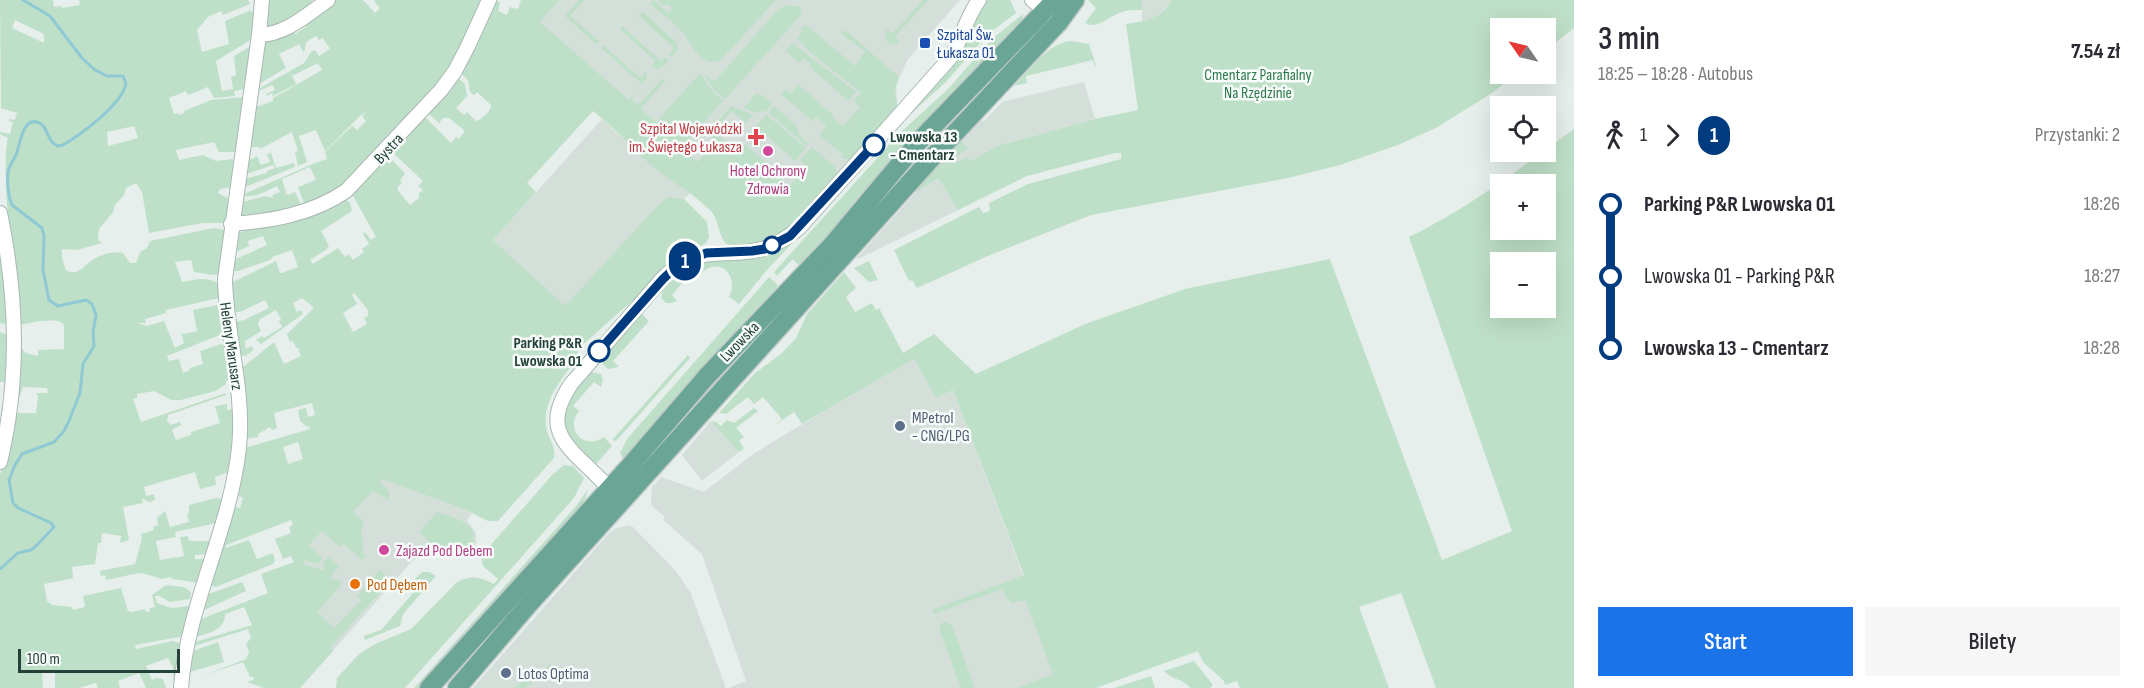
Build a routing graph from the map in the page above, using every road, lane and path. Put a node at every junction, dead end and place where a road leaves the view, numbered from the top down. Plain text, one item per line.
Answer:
1 (262, 0) edge
2 (328, 0) edge
3 (489, 0) edge
4 (979, 0) edge
5 (1075, 0) edge
6 (1048, 8) edge
7 (259, 35) junction
8 (0, 213) edge
9 (231, 224) junction
10 (0, 462) edge
11 (616, 494) junction
12 (181, 688) edge
13 (429, 688) edge
14 (457, 688) edge

1 - 7 street, Heleny Marusarz
2 - 7 street
3 - 9 street, Bystra
4 - 11 street
5 - 6 main road, Lwowska
6 - 11 main road, Lwowska
7 - 9 street, Heleny Marusarz
8 - 10 street
9 - 12 street, Heleny Marusarz
11 - 13 main road, Lwowska
11 - 14 main road, Lwowska

